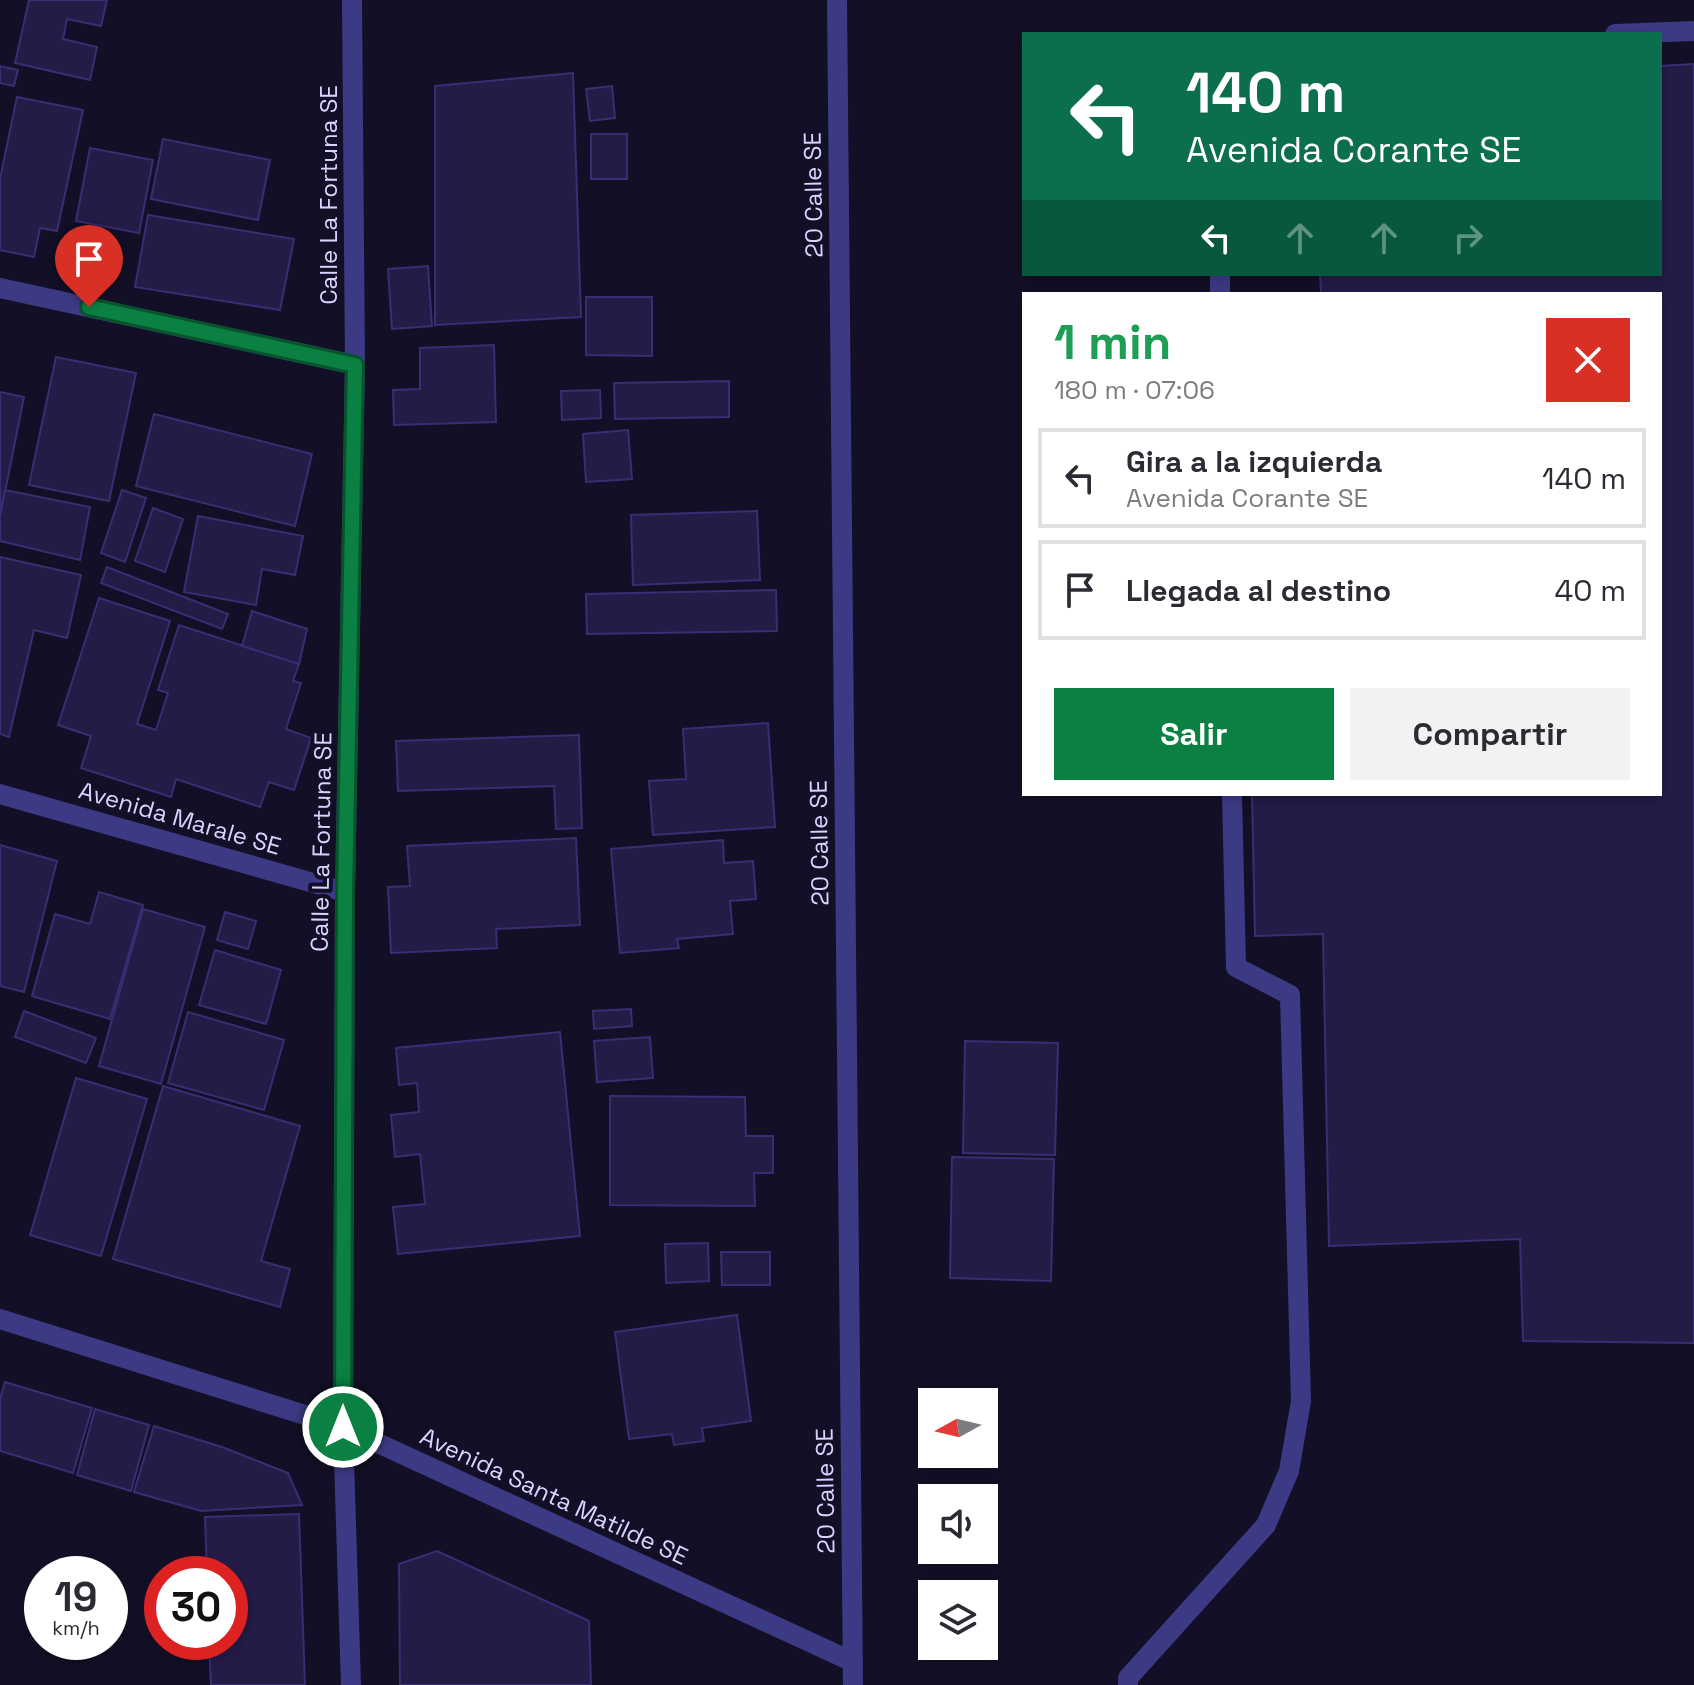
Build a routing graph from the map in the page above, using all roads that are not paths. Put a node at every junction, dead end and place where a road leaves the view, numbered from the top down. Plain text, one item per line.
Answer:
1 (352, 0) edge
2 (837, 0) edge
3 (1694, 31) edge
4 (1662, 32) edge
5 (0, 288) edge
6 (355, 365) junction
7 (0, 794) edge
8 (1232, 796) edge
9 (345, 892) junction
10 (0, 1319) edge
11 (343, 1427) junction
12 (853, 1662) junction
13 (351, 1685) edge
14 (853, 1685) edge
15 (1128, 1685) edge

1 - 6 street, Calle La Fortuna SE
2 - 12 street, 20 Calle SE
3 - 4 street
5 - 6 street
6 - 9 street, Calle La Fortuna SE
7 - 9 street, Avenida Marale SE
8 - 15 street
9 - 11 street, Calle La Fortuna SE
10 - 11 street, Avenida Santa Matilde SE
11 - 12 street, Avenida Santa Matilde SE
11 - 13 street, Calle La Fortuna SE
12 - 14 street, 20 Calle SE

